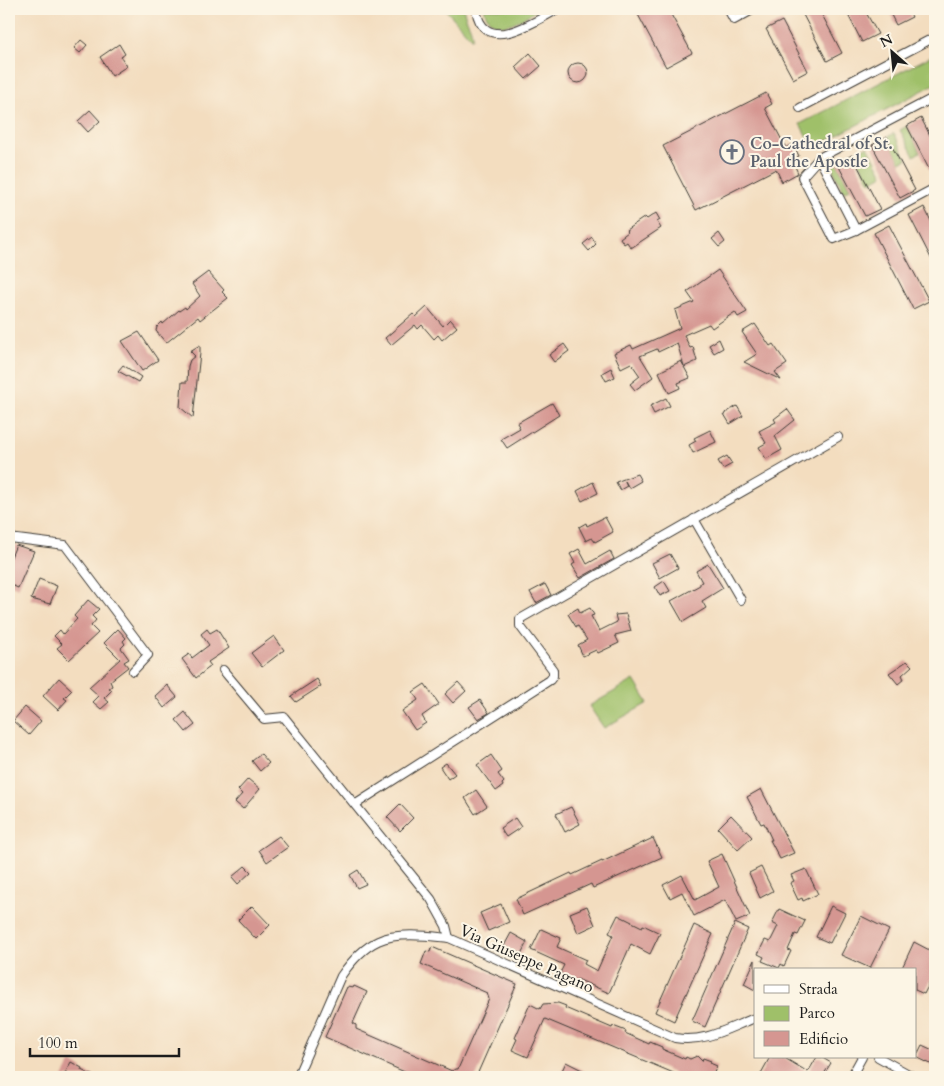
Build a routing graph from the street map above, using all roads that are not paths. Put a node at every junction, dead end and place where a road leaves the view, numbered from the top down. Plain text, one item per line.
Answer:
1 (476, 9) edge
2 (558, 9) edge
3 (728, 9) edge
4 (754, 9) edge
5 (935, 37) edge
6 (935, 97) edge
7 (800, 108) dead end
8 (819, 158) junction
9 (935, 188) edge
10 (856, 230) junction
11 (838, 437) dead end
12 (694, 519) junction
13 (9, 538) edge
14 (741, 600) dead end
15 (223, 670) dead end
16 (133, 671) dead end
17 (356, 804) junction
18 (449, 938) junction
19 (754, 1018) edge
20 (861, 1058) edge
21 (880, 1058) edge
22 (297, 1077) edge
23 (851, 1077) edge
24 (914, 1077) edge

1 - 2 street
3 - 4 street
5 - 7 street
6 - 8 street
8 - 10 street
8 - 10 street
9 - 10 street
11 - 12 street
12 - 14 street
12 - 17 street
13 - 16 street
15 - 17 street
17 - 18 street
18 - 19 street, Via Giuseppe Pagano
18 - 22 street, Via Giuseppe Pagano
20 - 23 street
21 - 24 street

